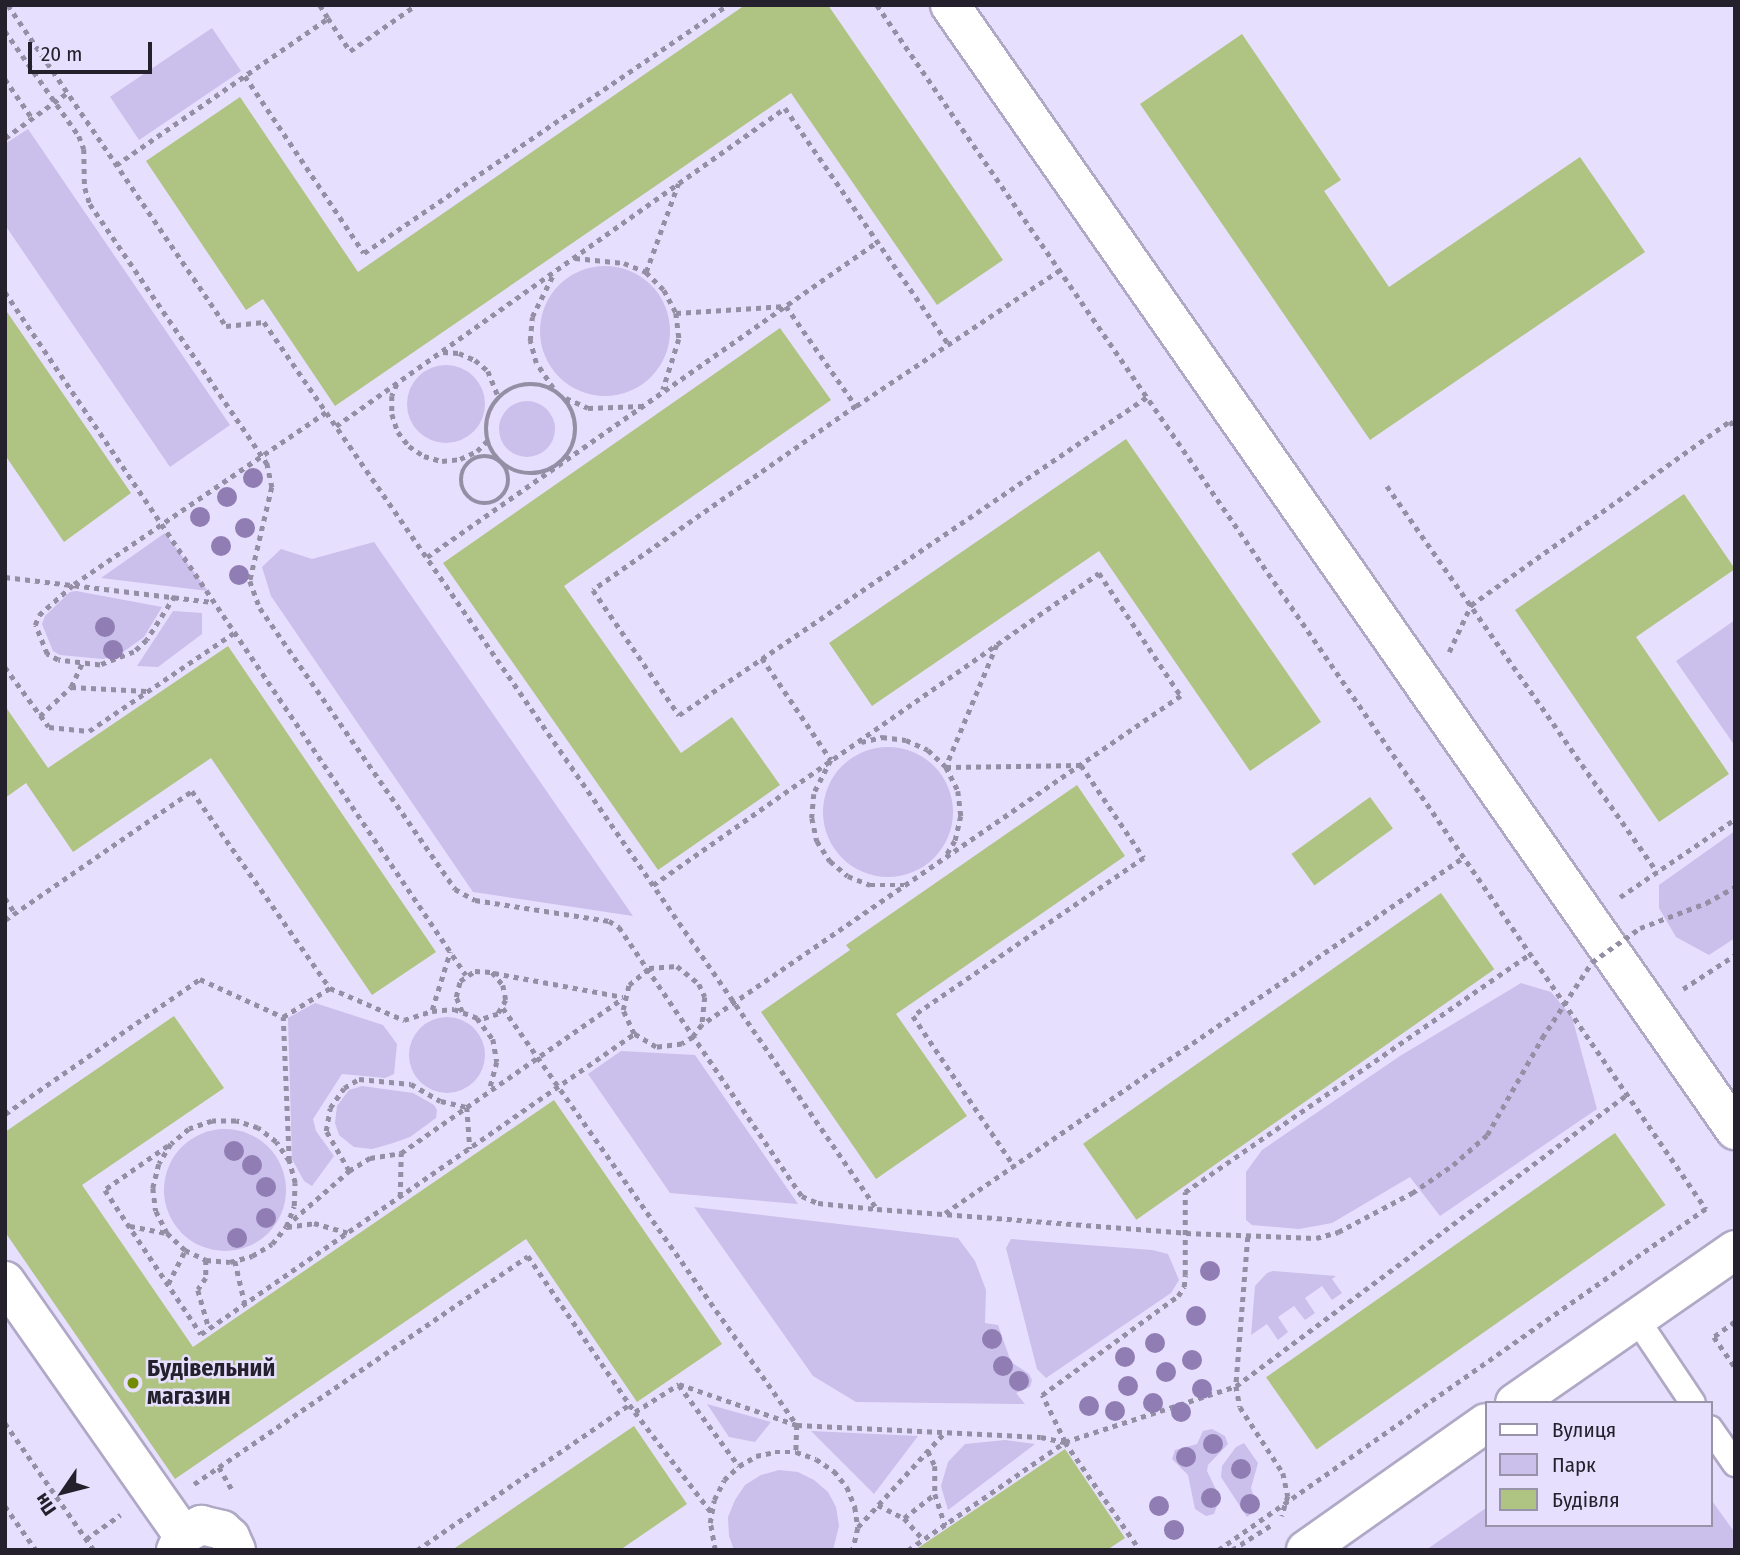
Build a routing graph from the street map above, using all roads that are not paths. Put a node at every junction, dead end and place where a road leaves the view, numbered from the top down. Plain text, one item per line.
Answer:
1 (950, 5) edge
2 (1735, 1130) edge
3 (1735, 1250) edge
4 (5, 1281) edge
5 (1636, 1318) junction
6 (1518, 1401) edge
7 (1692, 1401) edge
8 (1484, 1424) edge
9 (1712, 1430) edge
10 (1735, 1464) edge
11 (179, 1542) edge
12 (236, 1550) edge
13 (1306, 1550) edge

1 - 2 street
3 - 5 street
4 - 11 street
5 - 6 street
5 - 7 lane
8 - 13 street
9 - 10 lane
11 - 12 street

